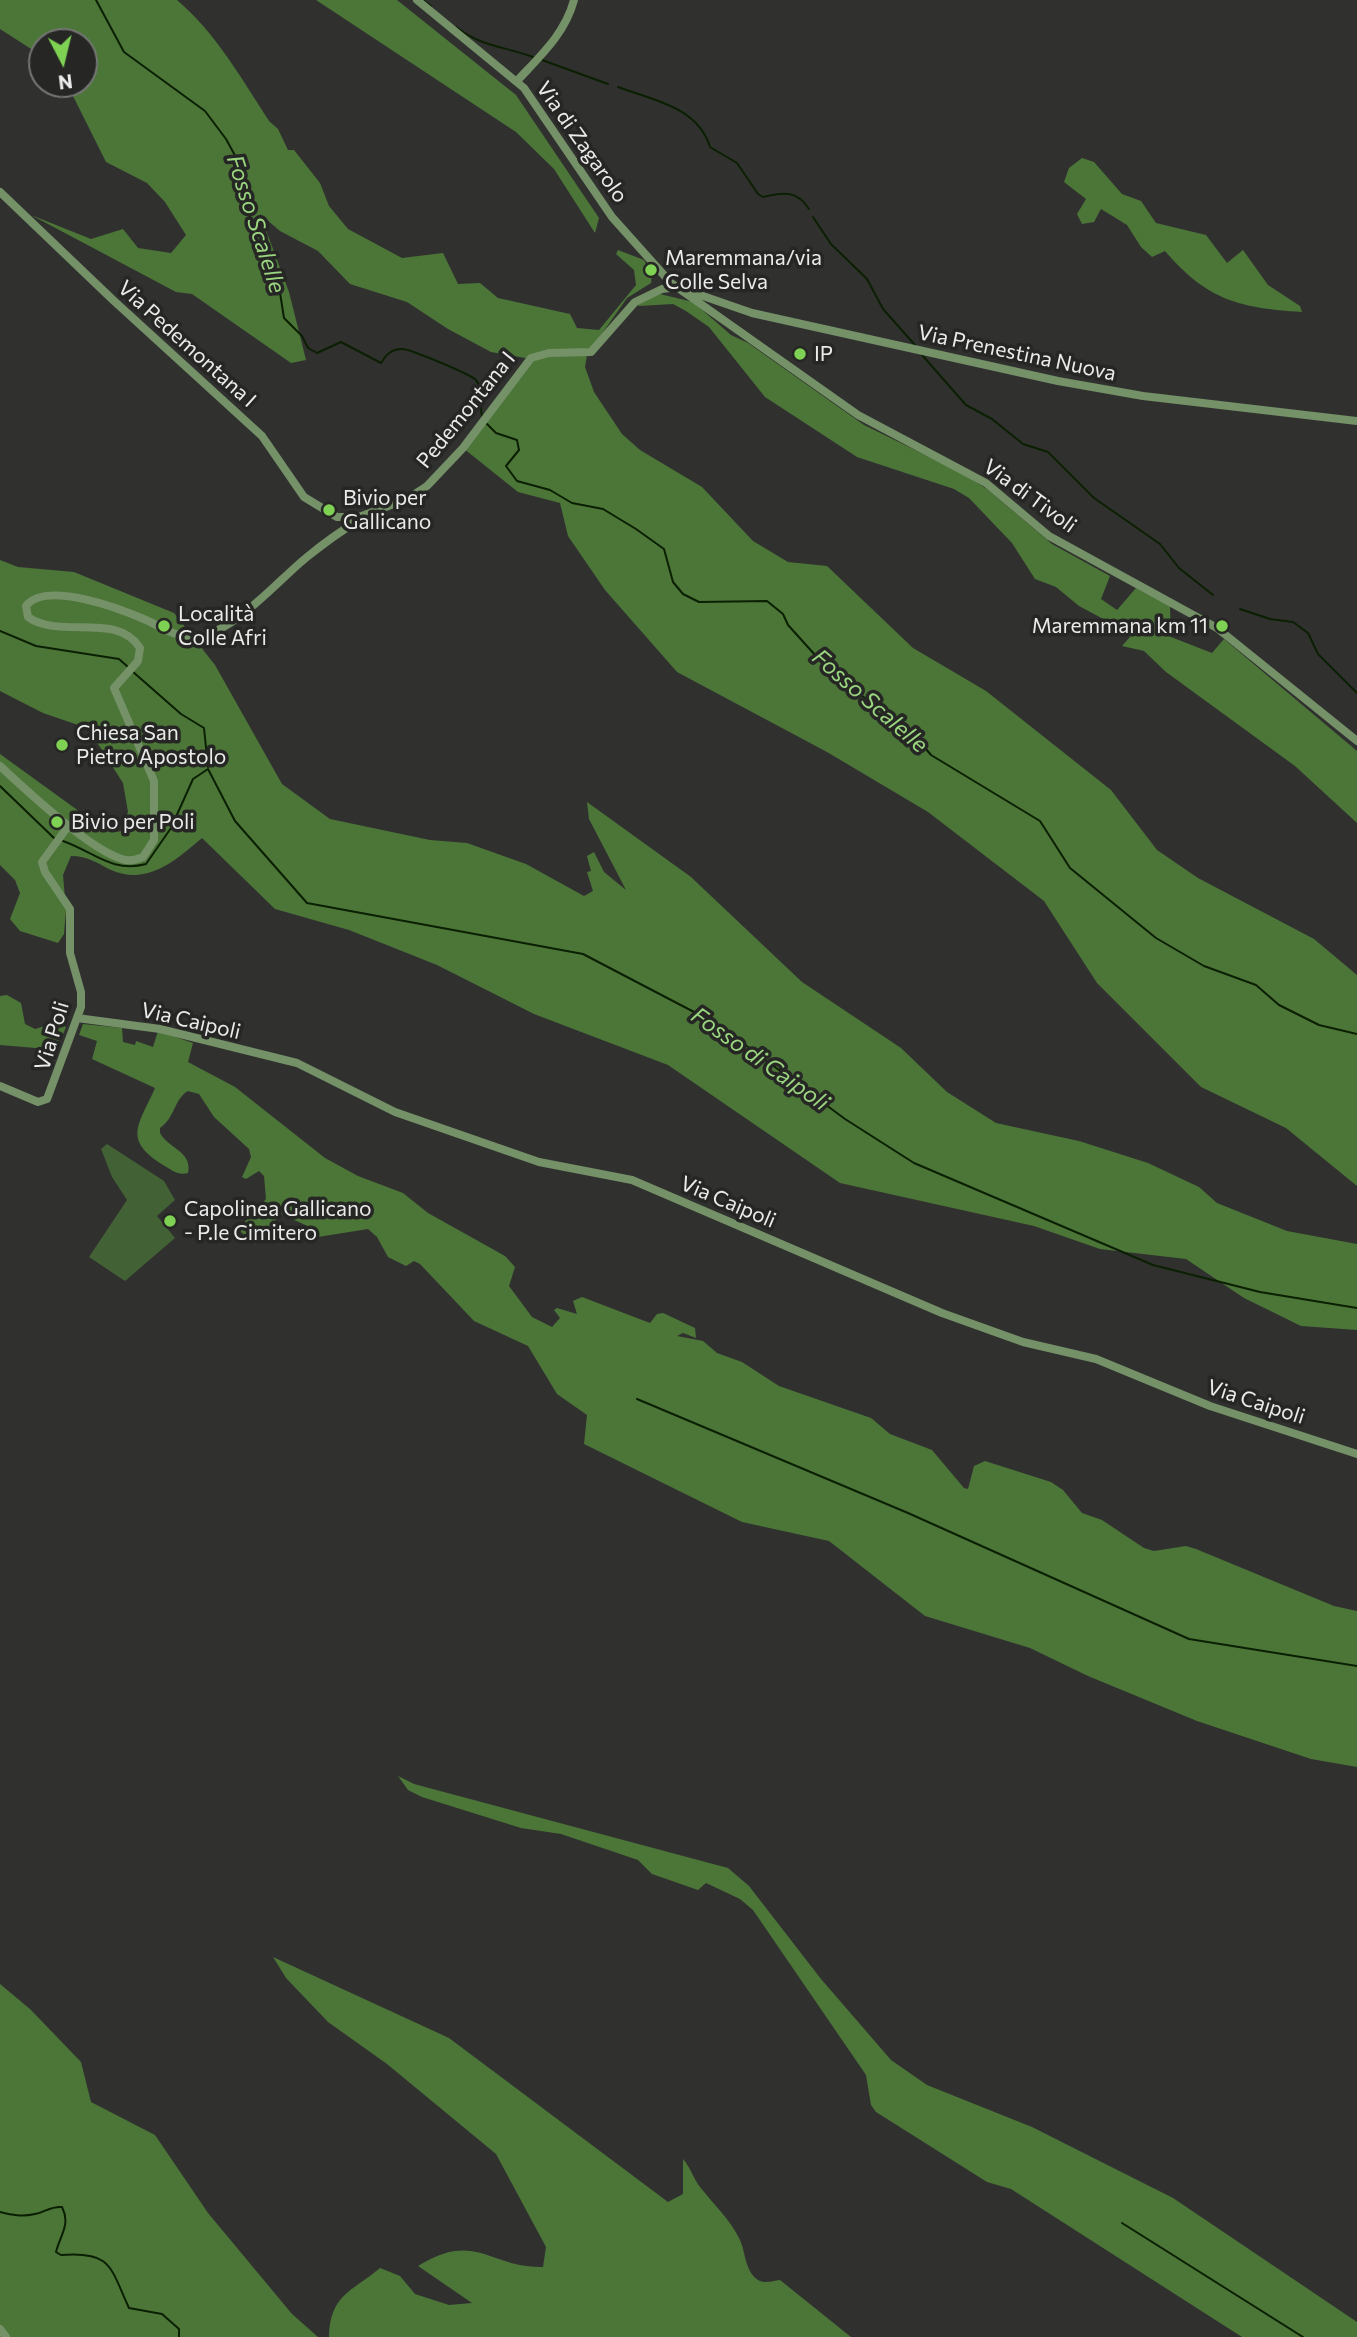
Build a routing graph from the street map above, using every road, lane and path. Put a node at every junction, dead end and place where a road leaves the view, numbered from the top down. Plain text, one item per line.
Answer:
1 (417, 0) edge
2 (574, 0) edge
3 (517, 81) junction
4 (0, 191) edge
5 (677, 287) junction
6 (1357, 421) edge
7 (330, 515) junction
8 (348, 523) junction
9 (335, 531) junction
10 (321, 546) junction
11 (1357, 741) edge
12 (0, 766) edge
13 (66, 829) junction
14 (77, 1018) junction
15 (0, 1086) edge
16 (1357, 1454) edge
17 (0, 2329) edge
18 (6, 2337) edge

1 - 3 street, Via di Zagarolo
2 - 3 street
3 - 5 street, Via di Zagarolo
4 - 7 street, Via Pedemontana I
5 - 6 street, Via Prenestina Nuova
5 - 8 street, Pedemontana I
5 - 11 street, Via di Tivoli
7 - 8 street, Via Pedemontana I
7 - 9 street
8 - 9 street
8 - 10 street
9 - 10 street
10 - 13 street
12 - 13 street
13 - 14 street, Via Poli
14 - 15 street, Via Poli
14 - 16 street, Via Caipoli
17 - 18 street

